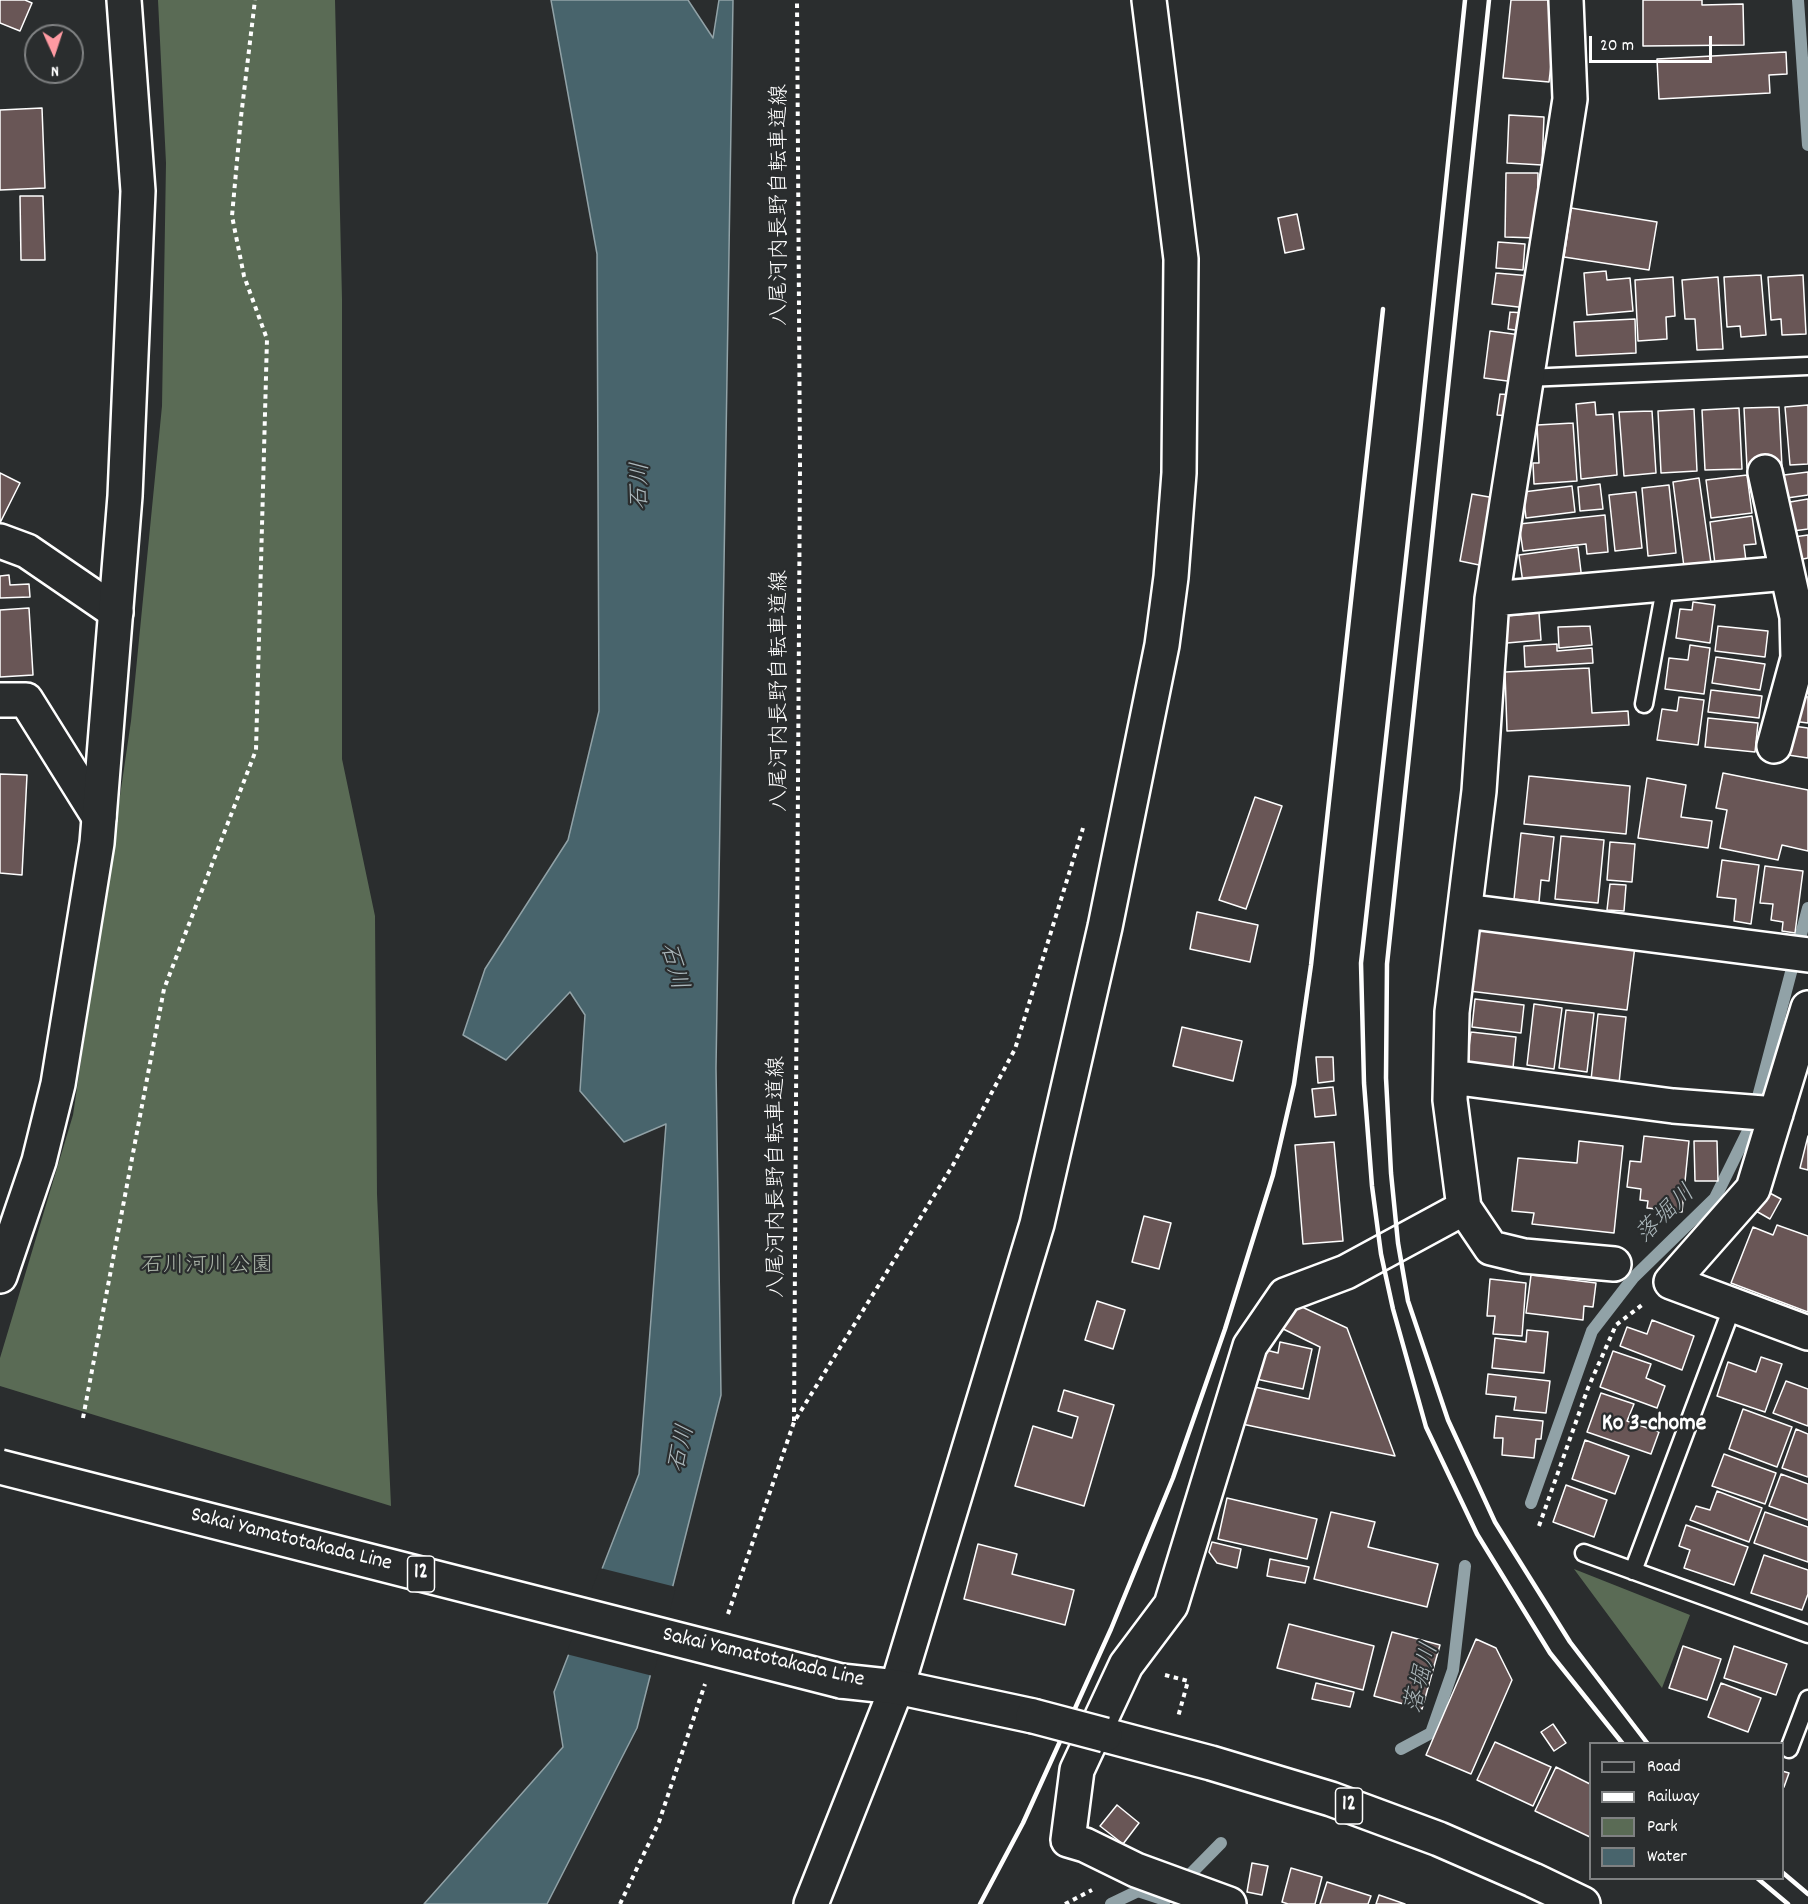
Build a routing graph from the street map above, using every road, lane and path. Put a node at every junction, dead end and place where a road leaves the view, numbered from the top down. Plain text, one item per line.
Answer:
1 (124, 0) edge
2 (255, 0) edge
3 (797, 0) edge
4 (1149, 0) edge
5 (1566, 0) edge
6 (1808, 366) edge
7 (1527, 378) junction
8 (1765, 472) dead end
9 (0, 541) edge
10 (1787, 573) junction
11 (1666, 583) junction
12 (1492, 599) junction
13 (116, 612) junction
14 (0, 700) edge
15 (1644, 704) dead end
16 (1774, 747) dead end
17 (99, 817) junction
18 (1084, 826) dead end
19 (1465, 911) junction
20 (1801, 954) edge
21 (1808, 1008) edge
22 (1451, 1077) junction
23 (1762, 1113) junction
24 (1464, 1208) junction
25 (1614, 1264) dead end
26 (0, 1276) edge
27 (1671, 1282) junction
28 (1733, 1305) junction
29 (1808, 1333) edge
30 (83, 1418) dead end
31 (0, 1467) edge
32 (1539, 1526) dead end
33 (1584, 1553) dead end
34 (1633, 1571) junction
35 (1808, 1634) edge
36 (1188, 1681) dead end
37 (897, 1688) junction
38 (1808, 1699) edge
39 (1177, 1721) dead end
40 (1789, 1749) dead end
41 (811, 1904) edge
42 (1229, 1904) edge
43 (1583, 1904) edge

1 - 13 street
2 - 30 path
3 - 18 path, 八尾河内長野自転車道線
4 - 37 street
5 - 7 street
6 - 7 lane
7 - 12 street
8 - 10 street
9 - 13 street
10 - 11 street
10 - 16 street
11 - 12 street
11 - 15 lane
12 - 19 street
13 - 17 street
14 - 17 street
17 - 26 street
19 - 20 street
19 - 22 street
21 - 23 street
22 - 23 street
22 - 24 street
23 - 27 street
24 - 25 street
24 - 42 street
27 - 28 street
27 - 32 path
28 - 29 street
28 - 34 lane
31 - 37 street, Sakai Yamatotakada Line / 12, bridge
33 - 34 lane
34 - 35 lane
36 - 39 path
37 - 41 street
37 - 43 street, Sakai Yamatotakada Line / 12, bridge
38 - 40 lane

